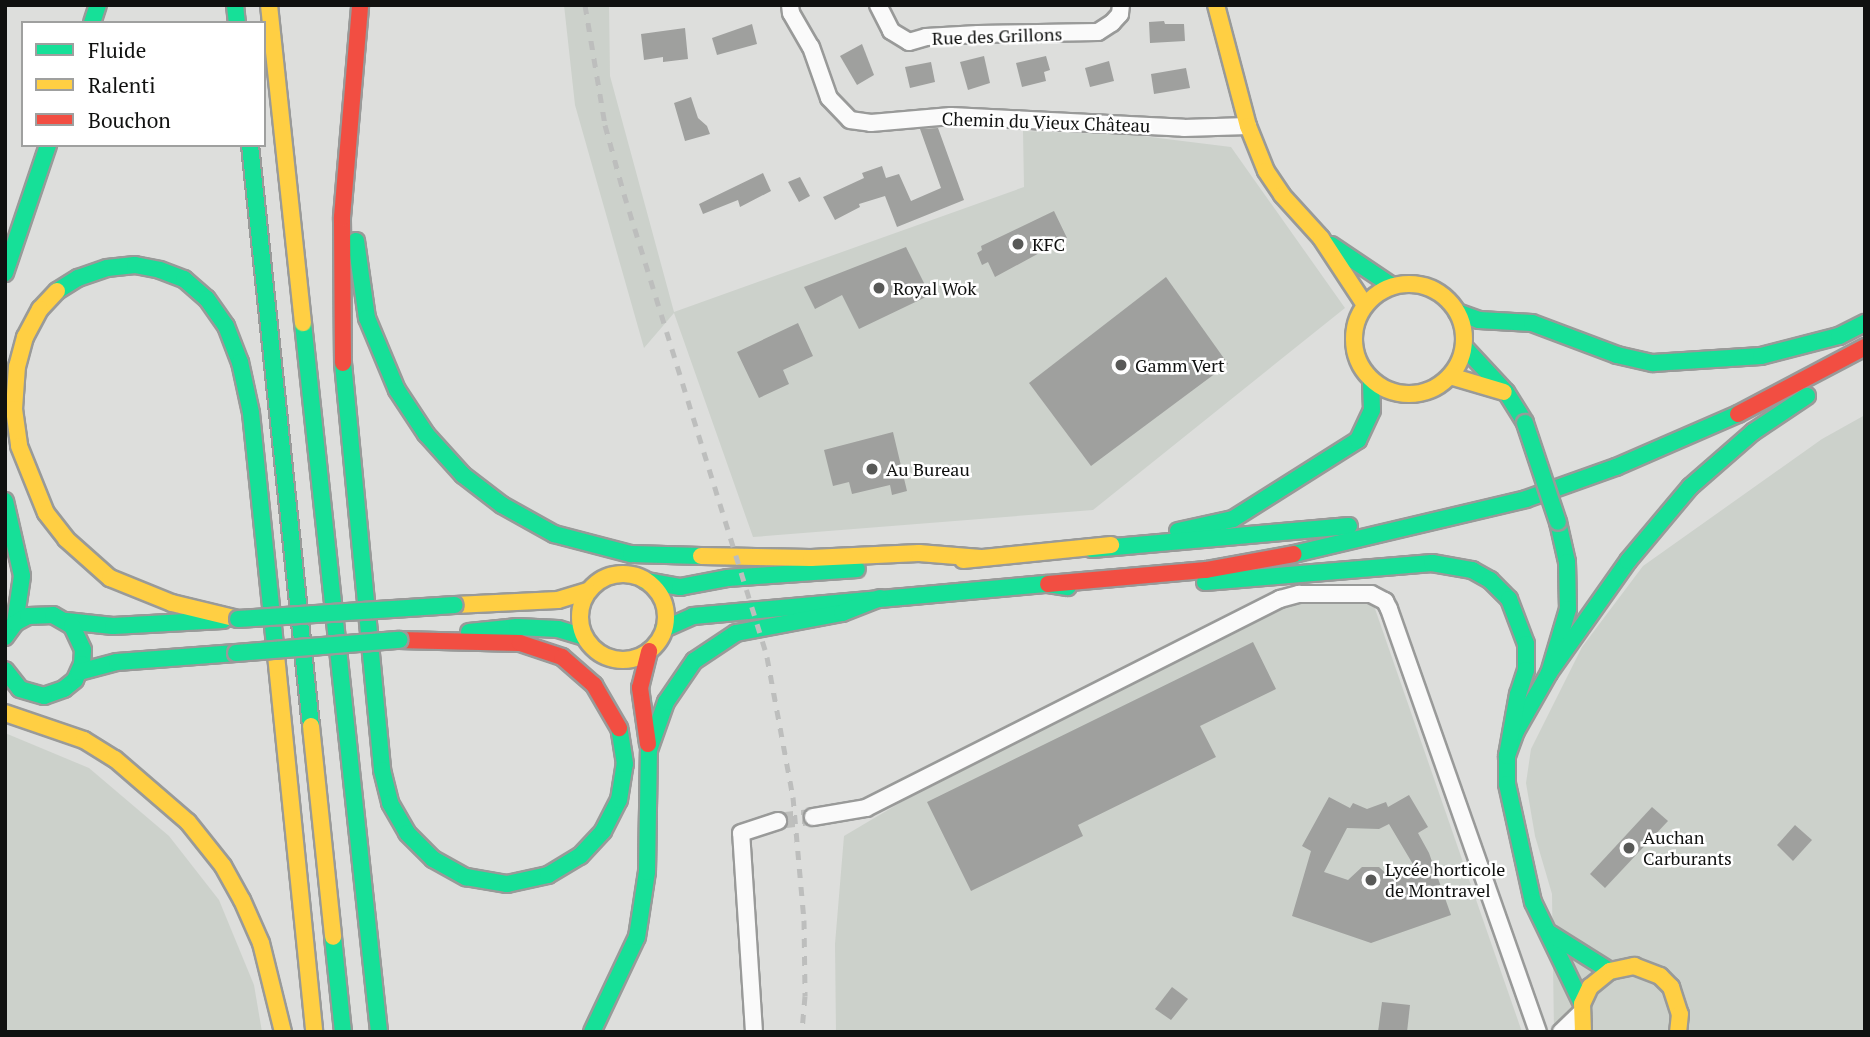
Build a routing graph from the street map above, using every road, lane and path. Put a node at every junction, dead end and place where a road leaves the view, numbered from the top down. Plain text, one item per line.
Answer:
1 (269, 5) edge
2 (360, 5) edge
3 (790, 5) edge
4 (878, 5) edge
5 (1121, 5) edge
6 (1216, 5) edge
7 (351, 118) junction
8 (1248, 126) junction
9 (47, 147) edge
10 (250, 147) edge
11 (1321, 238) junction
12 (5, 273) edge
13 (1392, 286) junction
14 (1365, 305) junction
15 (1457, 312) junction
16 (1865, 323) edge
17 (1865, 337) edge
18 (1464, 347) junction
19 (1865, 348) edge
20 (1865, 359) edge
21 (1450, 376) junction
22 (1371, 379) junction
23 (1506, 392) junction
24 (5, 501) edge
25 (1092, 549) junction
26 (981, 558) junction
27 (646, 581) junction
28 (1048, 584) junction
29 (588, 591) junction
30 (880, 598) junction
31 (238, 619) junction
32 (66, 621) junction
33 (15, 623) junction
34 (664, 629) junction
35 (5, 637) edge
36 (585, 637) junction
37 (399, 640) junction
38 (649, 651) junction
39 (79, 672) junction
40 (1549, 673) junction
41 (7, 676) edge
42 (5, 713) edge
43 (649, 750) junction
44 (1507, 756) junction
45 (813, 817) tunnel mouth
46 (778, 821) tunnel mouth
47 (1551, 934) junction
48 (1610, 971) junction
49 (1581, 1008) junction
50 (283, 1032) edge
51 (314, 1032) edge
52 (343, 1032) edge
53 (379, 1032) edge
54 (592, 1032) edge
55 (754, 1032) edge
56 (1538, 1032) edge
57 (1560, 1032) edge
58 (1583, 1032) edge
59 (1678, 1032) edge

1 - 53 main road
2 - 7 main road
3 - 8 street, Chemin du Vieux Château
4 - 5 street, Rue des Grillons
6 - 8 main road
7 - 26 main road
7 - 37 main road
8 - 11 main road
9 - 12 main road
10 - 52 main road
11 - 13 main road
11 - 14 main road
13 - 14 main road
13 - 15 main road
14 - 22 main road
15 - 16 main road
15 - 18 main road
17 - 25 main road
18 - 21 main road
18 - 23 main road
19 - 28 main road
20 - 40 main road
21 - 22 main road
21 - 23 main road
22 - 25 main road
23 - 40 main road, bridge
24 - 33 main road
25 - 26 main road
26 - 27 main road
27 - 29 main road
27 - 34 main road
28 - 30 main road
28 - 44 main road
29 - 31 main road, bridge
29 - 36 main road
30 - 34 main road
30 - 43 main road
31 - 32 main road
31 - 51 main road
32 - 33 main road
32 - 39 main road
33 - 35 main road
34 - 38 main road
36 - 37 main road
36 - 38 main road
37 - 39 main road, bridge
38 - 43 main road
39 - 41 main road
40 - 44 main road
42 - 50 main road
43 - 54 main road
44 - 47 main road
45 - 56 street
46 - 55 street
47 - 48 main road
47 - 49 main road
48 - 49 main road
48 - 59 main road
49 - 57 street
49 - 58 main road

